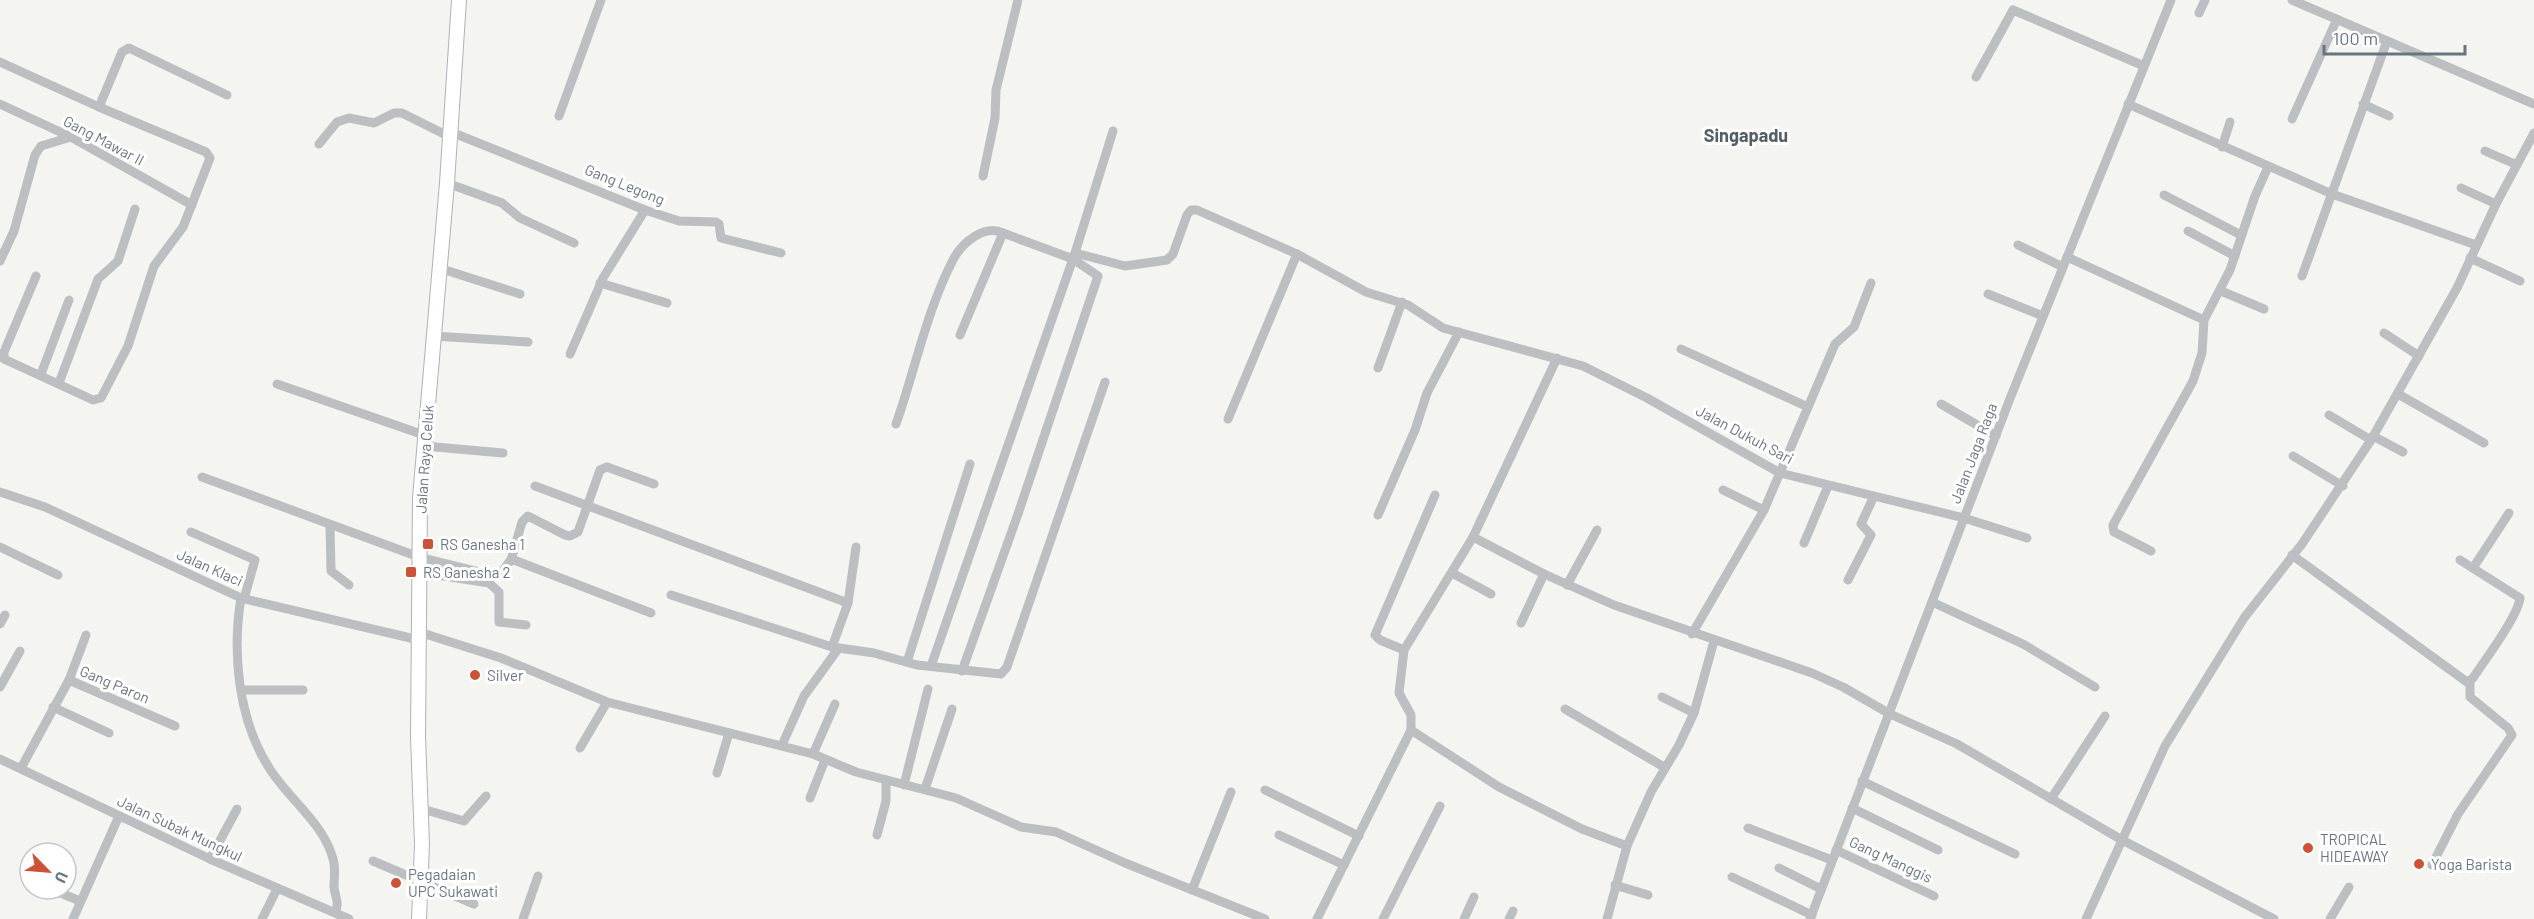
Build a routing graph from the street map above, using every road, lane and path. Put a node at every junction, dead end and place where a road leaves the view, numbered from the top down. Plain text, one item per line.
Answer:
1 (459, 0) edge
2 (601, 0) edge
3 (1018, 0) edge
4 (2170, 0) edge
5 (2205, 0) edge
6 (2292, 0) edge
7 (2199, 13) dead end
8 (2337, 19) junction
9 (2387, 41) junction
10 (0, 62) edge
11 (2144, 66) junction
12 (1976, 77) dead end
13 (227, 95) dead end
14 (0, 104) edge
15 (2364, 104) junction
16 (2534, 104) edge
17 (2128, 105) junction
18 (99, 106) junction
19 (559, 116) dead end
20 (2389, 116) dead end
21 (2292, 119) dead end
22 (2230, 122) dead end
23 (1113, 131) dead end
24 (2534, 133) edge
25 (451, 135) junction
26 (71, 137) junction
27 (319, 144) dead end
28 (2222, 147) junction
29 (2485, 151) dead end
30 (2517, 165) junction
31 (2268, 167) junction
32 (983, 176) dead end
33 (447, 183) junction
34 (2461, 188) dead end
35 (2332, 194) junction
36 (2163, 195) dead end
37 (2496, 204) junction
38 (192, 205) junction
39 (135, 209) dead end
40 (645, 210) junction
41 (2188, 231) dead end
42 (1003, 233) junction
43 (2241, 235) junction
44 (574, 243) dead end
45 (2018, 245) dead end
46 (2476, 246) junction
47 (781, 253) dead end
48 (1297, 254) junction
49 (1074, 256) junction
50 (2235, 256) junction
51 (2067, 257) junction
52 (2470, 258) junction
53 (0, 261) edge
54 (2063, 267) junction
55 (439, 268) junction
56 (36, 276) dead end
57 (2302, 276) dead end
58 (2520, 281) dead end
59 (600, 283) junction
60 (1871, 283) dead end
61 (2221, 291) junction
62 (519, 294) dead end
63 (1988, 294) dead end
64 (69, 300) dead end
65 (1402, 302) junction
66 (667, 303) dead end
67 (2264, 309) dead end
68 (2043, 316) junction
69 (2204, 320) junction
70 (1460, 332) junction
71 (2384, 333) dead end
72 (960, 335) dead end
73 (433, 336) junction
74 (528, 342) dead end
75 (1681, 349) dead end
76 (570, 354) dead end
77 (2419, 356) junction
78 (1557, 358) junction
79 (1378, 368) dead end
80 (41, 375) junction
81 (1105, 382) dead end
82 (59, 384) junction
83 (277, 384) dead end
84 (2398, 394) junction
85 (1941, 404) dead end
86 (1808, 407) junction
87 (2329, 415) dead end
88 (1228, 419) dead end
89 (896, 424) dead end
90 (1996, 436) junction
91 (2372, 438) junction
92 (424, 441) junction
93 (2484, 443) dead end
94 (2403, 452) dead end
95 (503, 453) dead end
96 (2293, 456) dead end
97 (970, 464) dead end
98 (1780, 473) junction
99 (202, 477) dead end
100 (654, 484) dead end
101 (535, 486) dead end
102 (1828, 486) junction
103 (2343, 486) junction
104 (1723, 490) dead end
105 (0, 492) edge
106 (1435, 495) dead end
107 (1874, 496) junction
108 (589, 506) junction
109 (1764, 510) junction
110 (2509, 513) dead end
111 (1378, 515) dead end
112 (1964, 518) junction
113 (330, 526) junction
114 (1597, 530) dead end
115 (191, 531) dead end
116 (1473, 537) junction
117 (2027, 538) dead end
118 (1804, 543) dead end
119 (0, 547) edge
120 (856, 547) dead end
121 (2151, 551) dead end
122 (2292, 555) junction
123 (419, 557) junction
124 (511, 560) junction
125 (2460, 560) dead end
126 (2473, 568) junction
127 (424, 573) junction
128 (1452, 573) junction
129 (1544, 574) junction
130 (58, 575) dead end
131 (1848, 580) dead end
132 (350, 585) dead end
133 (1567, 585) junction
134 (1491, 594) dead end
135 (671, 595) dead end
136 (242, 598) junction
137 (1932, 602) junction
138 (848, 603) junction
139 (651, 613) dead end
140 (1521, 623) dead end
141 (526, 624) dead end
142 (1692, 634) junction
143 (86, 635) dead end
144 (419, 636) junction
145 (1714, 641) junction
146 (835, 648) junction
147 (1404, 650) junction
148 (20, 651) dead end
149 (907, 662) junction
150 (931, 666) junction
151 (962, 671) junction
152 (69, 680) junction
153 (2470, 682) junction
154 (0, 687) edge
155 (2096, 687) dead end
156 (928, 689) dead end
157 (240, 690) junction
158 (303, 690) dead end
159 (1662, 697) dead end
160 (607, 702) junction
161 (835, 704) dead end
162 (53, 707) junction
163 (952, 709) dead end
164 (1565, 709) dead end
165 (1694, 713) junction
166 (1890, 714) junction
167 (2105, 716) dead end
168 (176, 726) dead end
169 (1411, 730) junction
170 (109, 733) dead end
171 (729, 733) junction
172 (782, 745) junction
173 (580, 748) dead end
174 (813, 754) junction
175 (0, 759) edge
176 (825, 760) junction
177 (1664, 767) junction
178 (21, 768) junction
179 (717, 773) dead end
180 (886, 780) junction
181 (1862, 781) junction
182 (904, 785) junction
183 (925, 789) junction
184 (1265, 790) dead end
185 (1231, 792) dead end
186 (486, 796) dead end
187 (810, 798) dead end
188 (2051, 799) junction
189 (1440, 806) dead end
190 (419, 808) junction
191 (1852, 808) junction
192 (237, 809) dead end
193 (119, 816) junction
194 (1748, 828) dead end
195 (877, 835) dead end
196 (1279, 835) dead end
197 (1359, 836) junction
198 (2122, 840) junction
199 (1627, 846) junction
200 (1836, 850) junction
201 (1938, 850) dead end
202 (2015, 854) dead end
203 (210, 859) junction
204 (1832, 860) junction
205 (373, 861) dead end
206 (1344, 865) junction
207 (2432, 865) dead end
208 (1779, 868) dead end
209 (538, 876) dead end
210 (1732, 877) dead end
211 (421, 880) junction
212 (1615, 885) junction
213 (2349, 887) dead end
214 (277, 889) junction
215 (1821, 889) junction
216 (1192, 890) junction
217 (1648, 895) dead end
218 (1934, 896) dead end
219 (1474, 897) dead end
220 (80, 901) joint
221 (474, 904) dead end
222 (335, 913) junction
223 (1811, 917) edge
224 (2268, 918) edge
225 (73, 919) edge
226 (262, 919) edge
227 (349, 919) edge
228 (419, 919) edge
229 (523, 919) edge
230 (1265, 919) edge
231 (1317, 919) edge
232 (1383, 919) edge
233 (1464, 919) edge
234 (1607, 919) edge
235 (2086, 919) edge
236 (2330, 919) edge

1 - 25 highway, Jalan Raya Celuk
2 - 19 street
3 - 32 street
4 - 11 street, Jalan Jaga Raga
5 - 7 street
6 - 8 street
8 - 9 street
8 - 21 street
9 - 15 street
9 - 16 street
10 - 18 street
11 - 12 street
11 - 17 street, Jalan Jaga Raga
13 - 18 street
14 - 26 street, Gang Mawar II
15 - 20 street
15 - 35 street
17 - 28 street
17 - 51 street, Jalan Jaga Raga
18 - 38 street
22 - 28 street
23 - 49 street
24 - 30 street
25 - 27 street, Gang Legong
25 - 33 highway, Jalan Raya Celuk
25 - 40 street, Gang Legong
26 - 38 street, Gang Mawar II
26 - 53 street
28 - 31 street
29 - 30 street
30 - 37 street
31 - 35 street
31 - 43 street
33 - 44 street
33 - 55 highway, Jalan Raya Celuk
34 - 37 street
35 - 46 street
35 - 57 street
36 - 43 street
37 - 46 street
38 - 82 street
39 - 82 street
40 - 47 street, Gang Legong
40 - 59 street
41 - 50 street
42 - 49 street
42 - 72 street
42 - 89 street
43 - 50 street
45 - 54 street
46 - 52 street
48 - 49 street, Jalan Dukuh Sari
48 - 65 street, Jalan Dukuh Sari
48 - 88 street
49 - 150 street
49 - 151 street
50 - 61 street
51 - 54 street, Jalan Jaga Raga
51 - 69 street
52 - 58 street
52 - 77 street
54 - 68 street, Jalan Jaga Raga
55 - 62 street
55 - 73 highway, Jalan Raya Celuk
56 - 80 street
59 - 66 street
59 - 76 street
60 - 86 street
61 - 67 street
61 - 69 street
63 - 68 street
64 - 80 street
65 - 70 street, Jalan Dukuh Sari
65 - 79 street
68 - 90 street, Jalan Jaga Raga
69 - 121 street
70 - 78 street, Jalan Dukuh Sari
70 - 111 street
71 - 77 street
73 - 74 street
73 - 92 highway, Jalan Raya Celuk
75 - 86 street
77 - 84 street
78 - 98 street, Jalan Dukuh Sari
78 - 116 street
80 - 82 street
81 - 151 street
83 - 92 street
84 - 91 street
84 - 93 street
85 - 90 street
86 - 98 street
87 - 91 street
90 - 112 street, Jalan Jaga Raga
91 - 94 street
91 - 103 street
92 - 95 street
92 - 123 highway, Jalan Raya Celuk
96 - 103 street
97 - 149 street
98 - 102 street, Jalan Dukuh Sari
98 - 109 street
99 - 113 street
100 - 108 street
101 - 108 street
102 - 107 street, Jalan Dukuh Sari
102 - 118 street
103 - 122 street
104 - 109 street
105 - 136 street, Jalan Klaci
106 - 147 street
107 - 112 street, Jalan Dukuh Sari
107 - 131 street
108 - 124 street
108 - 138 street
109 - 142 street
110 - 126 street
112 - 117 street, Jalan Dukuh Sari
112 - 137 street, Jalan Jaga Raga
113 - 123 street
113 - 132 street
114 - 133 street
115 - 136 street
116 - 128 street
116 - 129 street
119 - 130 street
120 - 138 street
122 - 153 street
122 - 198 street
123 - 124 street
123 - 127 highway, Jalan Raya Celuk
124 - 139 street
125 - 126 street
126 - 153 street
127 - 141 street
127 - 144 highway, Jalan Raya Celuk
128 - 134 street
128 - 147 street
129 - 133 street
129 - 140 street
133 - 142 street
135 - 146 street
136 - 144 street, Jalan Klaci
136 - 157 street
137 - 155 street
137 - 166 street, Jalan Jaga Raga
138 - 146 street
142 - 145 street
143 - 152 street
144 - 160 street, Jalan Klaci
144 - 190 highway, Jalan Raya Celuk
145 - 165 street
145 - 166 street
146 - 149 street
146 - 172 street
147 - 169 street
148 - 154 street
149 - 150 street
150 - 151 street
152 - 162 street, Gang Paron
152 - 168 street, Gang Paron
153 - 207 street
156 - 182 street
157 - 158 street
157 - 222 street
159 - 165 street
160 - 171 street, Jalan Klaci
160 - 173 street
161 - 174 street
162 - 170 street
162 - 178 street, Gang Paron
163 - 183 street
164 - 177 street
165 - 177 street
166 - 181 street, Jalan Jaga Raga
166 - 188 street
167 - 188 street
169 - 197 street
169 - 199 street
171 - 172 street, Jalan Klaci
171 - 179 street
172 - 174 street, Jalan Klaci
174 - 176 street, Jalan Klaci
175 - 178 street, Jalan Subak Mungkul
176 - 180 street, Jalan Klaci
176 - 187 street
177 - 199 street
178 - 193 street, Jalan Subak Mungkul
180 - 182 street, Jalan Klaci
180 - 195 street
181 - 191 street, Jalan Jaga Raga
181 - 202 street
182 - 183 street, Jalan Klaci
183 - 216 street, Jalan Klaci
184 - 197 street
185 - 216 street
186 - 190 street
188 - 198 street
189 - 232 street
190 - 211 highway, Jalan Raya Celuk
191 - 200 street, Jalan Jaga Raga
191 - 201 street
192 - 203 street
193 - 203 street, Jalan Subak Mungkul
193 - 220 street
194 - 204 street
196 - 206 street
197 - 206 street
198 - 224 street
198 - 235 street
199 - 212 street
200 - 204 street, Jalan Jaga Raga
200 - 218 street, Gang Manggis
203 - 214 street, Jalan Subak Mungkul
204 - 215 street, Jalan Jaga Raga
205 - 211 street
206 - 231 street
208 - 215 street
209 - 229 street
210 - 223 street
211 - 221 street
211 - 228 highway, Jalan Raya Celuk
212 - 217 street
212 - 234 street
213 - 236 street
214 - 222 street, Jalan Subak Mungkul
214 - 226 street
215 - 223 street, Jalan Jaga Raga
216 - 230 street, Jalan Klaci
219 - 233 street
220 - 225 street
222 - 227 street, Jalan Subak Mungkul

